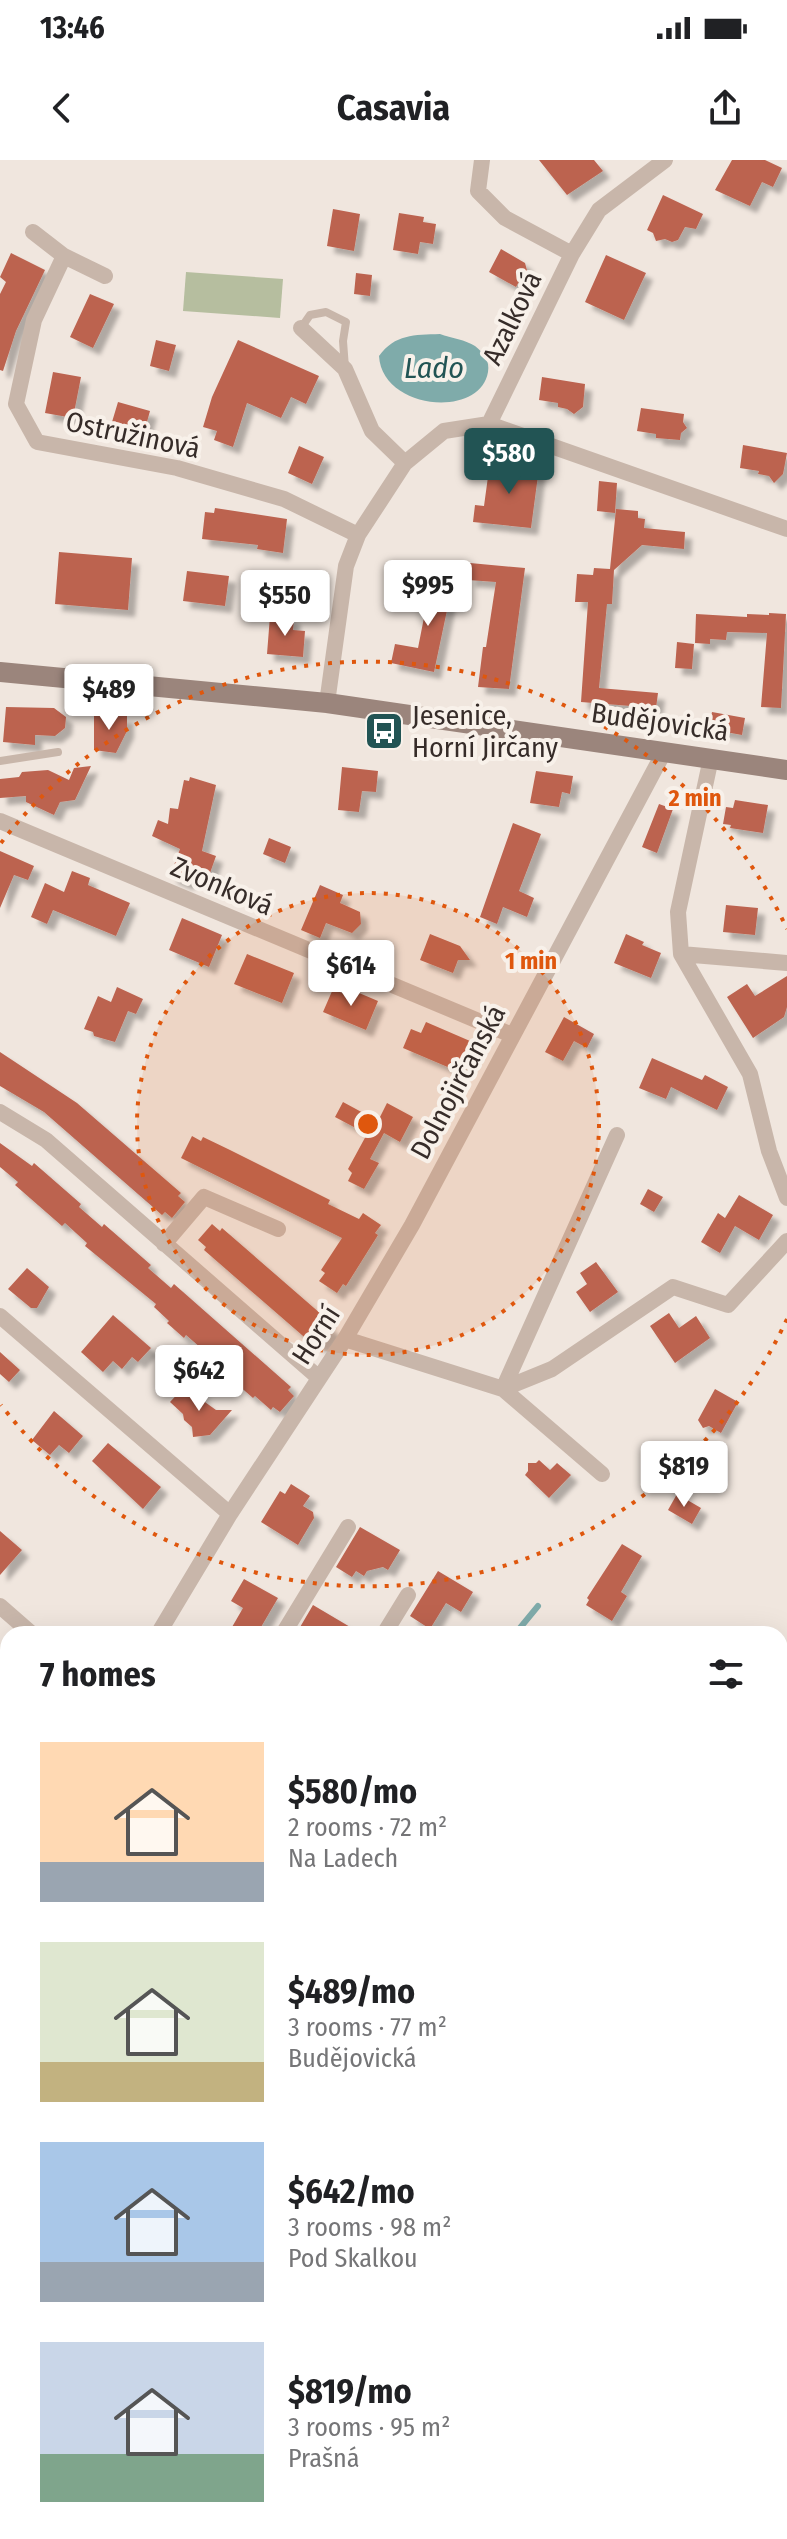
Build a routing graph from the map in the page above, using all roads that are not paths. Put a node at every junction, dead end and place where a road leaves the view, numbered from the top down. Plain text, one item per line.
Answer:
1 (482, 160) edge
2 (665, 160) edge
3 (33, 232) dead end
4 (572, 254) junction
5 (64, 256) junction
6 (105, 276) dead end
7 (301, 328) joint
8 (345, 369) junction
9 (489, 424) junction
10 (405, 463) junction
11 (787, 529) edge
12 (358, 535) junction
13 (0, 672) edge
14 (327, 703) junction
15 (58, 752) dead end
16 (664, 752) junction
17 (711, 758) junction
18 (0, 761) edge
19 (787, 770) edge
20 (0, 821) edge
21 (681, 954) junction
22 (787, 963) edge
23 (512, 1035) junction
24 (0, 1112) edge
25 (617, 1135) dead end
26 (787, 1198) edge
27 (412, 1225) joint
28 (278, 1229) dead end
29 (787, 1241) edge
30 (164, 1244) junction
31 (0, 1316) edge
32 (345, 1339) junction
33 (319, 1378) junction
34 (503, 1389) junction
35 (602, 1474) dead end
36 (230, 1514) junction
37 (348, 1527) dead end
38 (408, 1595) dead end
39 (0, 1606) edge
40 (23, 1626) edge
41 (163, 1626) edge
42 (288, 1626) edge
43 (389, 1626) edge

1 - 4 street
2 - 4 street, Azalková
3 - 5 street
4 - 9 street, Azalková
5 - 6 street
5 - 12 street, Ostružinová
7 - 8 street
7 - 8 lane
8 - 10 street
9 - 10 street
9 - 11 street
10 - 12 street
12 - 14 street
13 - 14 main road, Budějovická
14 - 16 main road, Budějovická
15 - 18 lane
16 - 17 main road, Budějovická
16 - 23 street, Dolnojirčanská
17 - 19 main road, Budějovická
17 - 21 street
20 - 23 street, Zvonková
21 - 22 street
21 - 26 street
23 - 27 street, Dolnojirčanská
24 - 30 street
25 - 34 street
27 - 32 street, Horní
28 - 30 street
29 - 34 street
30 - 33 street
31 - 36 street
32 - 33 street, Horní
32 - 34 street
33 - 36 street, Horní
34 - 35 street
36 - 41 street, Horní
37 - 42 street
38 - 43 street
39 - 40 street

